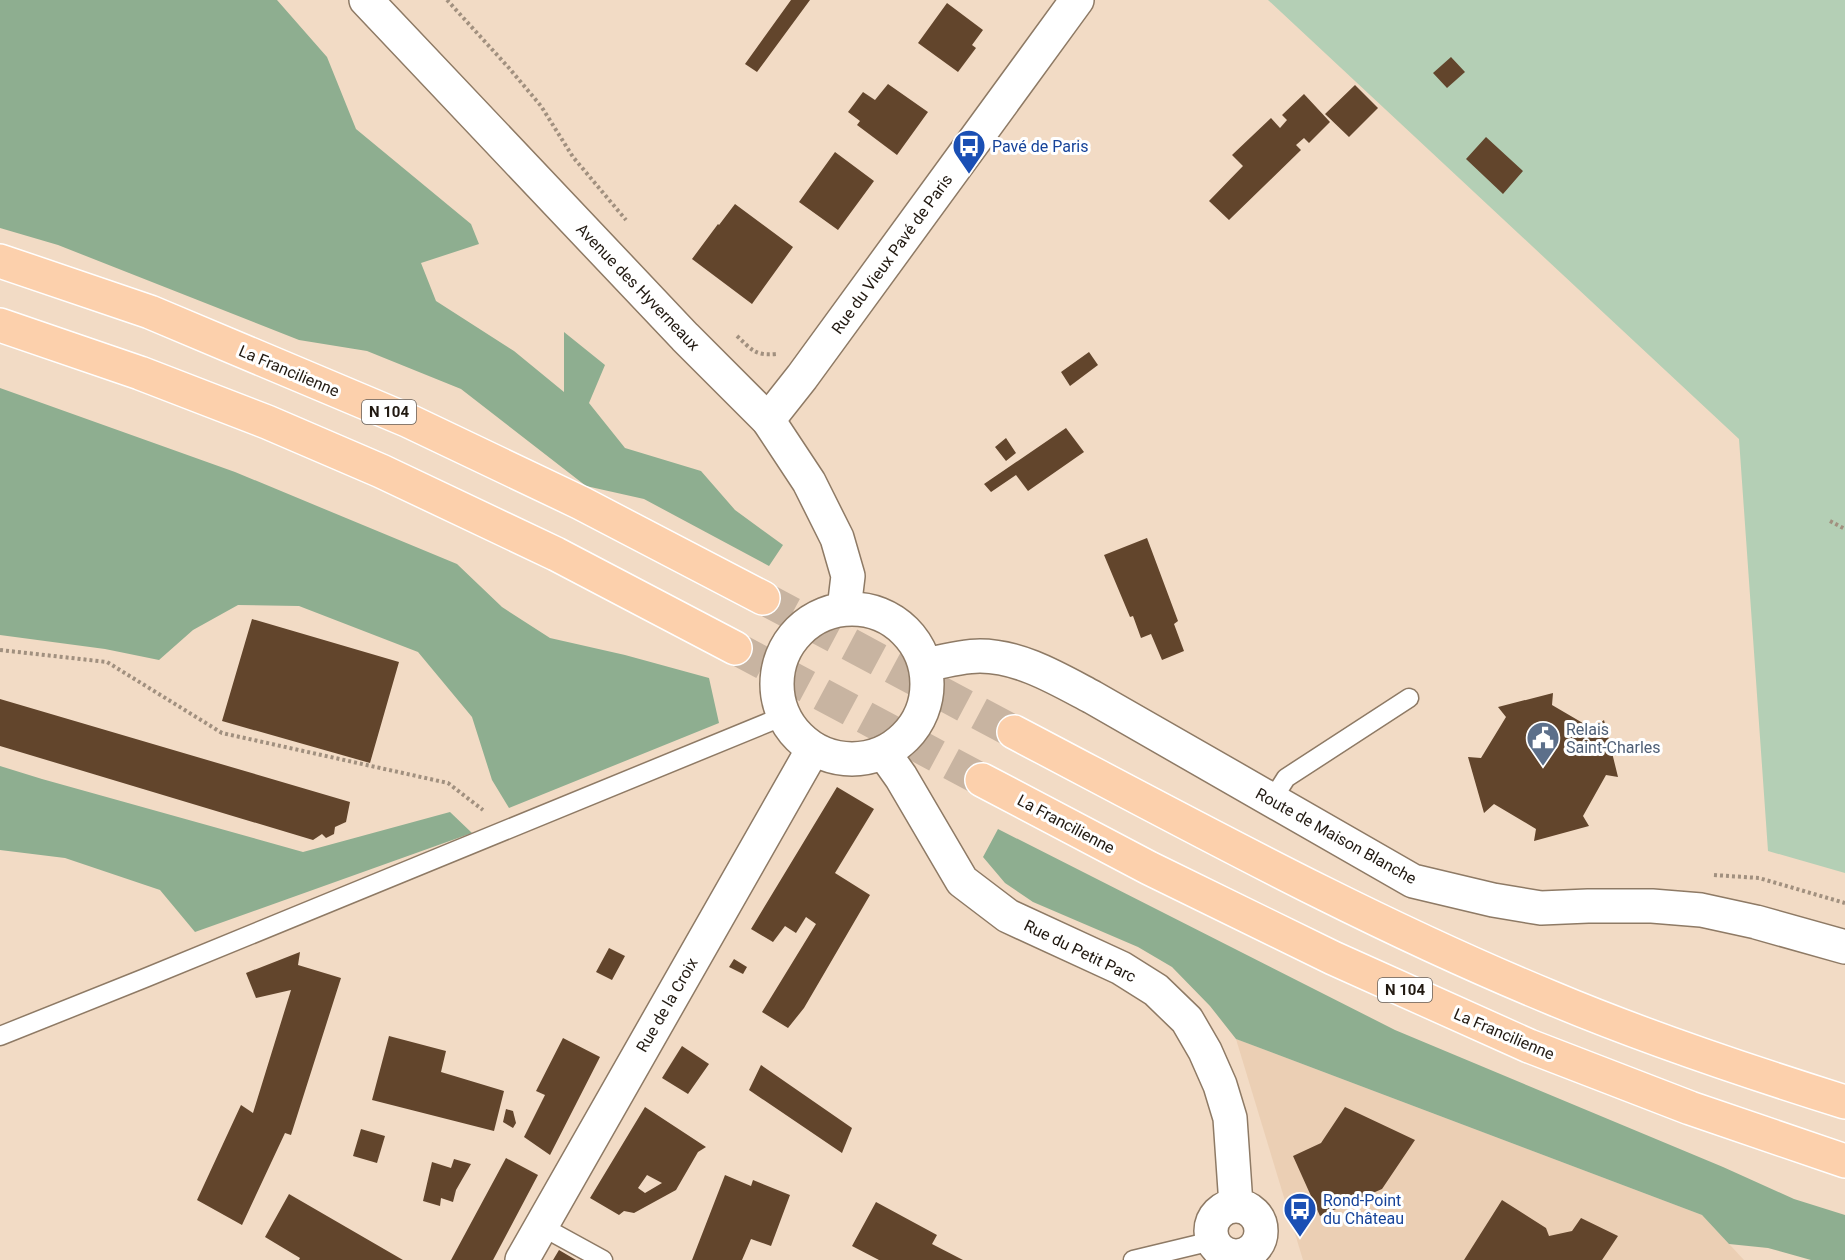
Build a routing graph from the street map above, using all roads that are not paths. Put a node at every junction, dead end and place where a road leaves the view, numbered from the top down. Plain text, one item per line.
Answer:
1 (366, 0) edge
2 (1077, 0) edge
3 (0, 261) edge
4 (0, 325) edge
5 (768, 420) junction
6 (763, 598) tunnel mouth
7 (844, 609) junction
8 (735, 648) tunnel mouth
9 (926, 665) junction
10 (1409, 698) dead end
11 (784, 716) junction
12 (1014, 732) tunnel mouth
13 (813, 749) junction
14 (884, 753) junction
15 (982, 780) tunnel mouth
16 (1272, 800) junction
17 (1845, 947) edge
18 (0, 1036) edge
19 (1845, 1102) edge
20 (1845, 1161) edge
21 (1236, 1205) junction
22 (541, 1226) junction
23 (1212, 1241) junction
24 (1251, 1257) edge
25 (522, 1260) edge
26 (603, 1260) edge
27 (1133, 1260) edge

1 - 5 street, Avenue des Hyverneaux
2 - 5 street, Rue du Vieux Pavé de Paris
3 - 6 highway, La Francilienne / N 104
4 - 8 highway
5 - 7 street, Avenue des Hyverneaux
7 - 9 street
7 - 11 street
9 - 14 street
9 - 16 street, Route de Maison Blanche
10 - 16 lane
11 - 13 street
11 - 18 lane
12 - 19 highway
13 - 14 street
13 - 22 street, Rue de la Croix
14 - 21 street, Rue du Petit Parc
15 - 20 highway, La Francilienne / N 104
16 - 17 street, Route de Maison Blanche
21 - 23 street
21 - 24 street
22 - 25 street, Rue de la Croix
22 - 26 lane
23 - 24 street
23 - 27 lane

